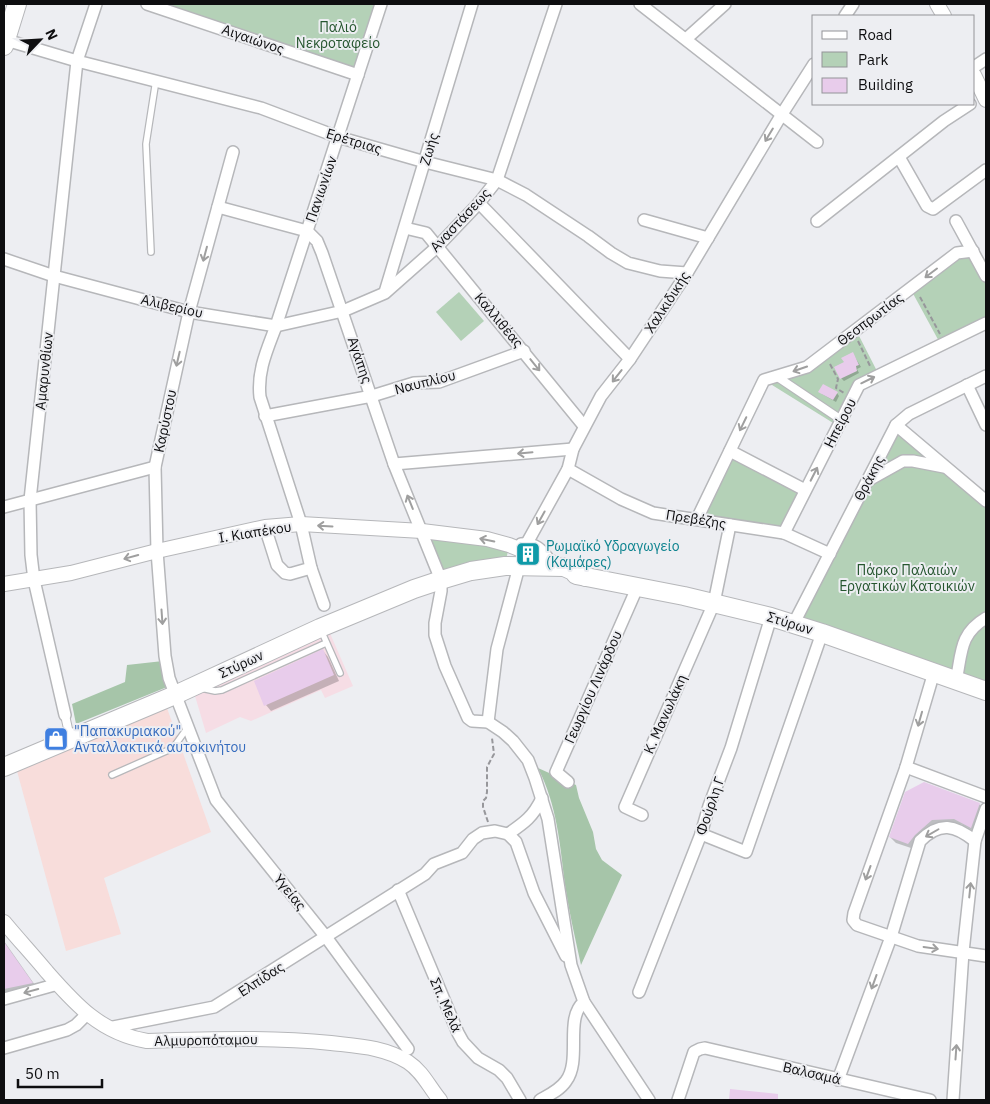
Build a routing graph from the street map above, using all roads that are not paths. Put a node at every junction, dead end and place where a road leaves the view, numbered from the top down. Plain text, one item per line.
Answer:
1 (17, 4) edge
2 (96, 4) edge
3 (147, 4) edge
4 (381, 4) edge
5 (472, 4) edge
6 (556, 4) edge
7 (640, 4) edge
8 (725, 4) edge
9 (853, 4) edge
10 (937, 4) edge
11 (846, 15) edge
12 (943, 15) edge
13 (686, 38) junction
14 (5, 43) edge
15 (986, 59) edge
16 (77, 60) junction
17 (975, 66) edge
18 (812, 67) edge
19 (358, 75) junction
20 (975, 78) edge
21 (156, 80) junction
22 (981, 98) edge
23 (969, 105) edge
24 (782, 114) junction
25 (338, 137) junction
26 (817, 142) dead end
27 (233, 152) dead end
28 (899, 156) junction
29 (425, 162) junction
30 (986, 170) edge
31 (496, 180) junction
32 (479, 203) junction
33 (218, 206) junction
34 (644, 220) dead end
35 (817, 220) dead end
36 (956, 221) dead end
37 (405, 228) junction
38 (307, 231) junction
39 (708, 238) junction
40 (438, 246) junction
41 (973, 251) junction
42 (152, 252) dead end
43 (4, 259) edge
44 (687, 273) junction
45 (54, 276) junction
46 (986, 276) edge
47 (385, 293) junction
48 (343, 311) junction
49 (189, 312) junction
50 (986, 323) edge
51 (276, 326) junction
52 (524, 351) junction
53 (630, 359) junction
54 (776, 376) junction
55 (986, 376) edge
56 (967, 385) junction
57 (372, 396) junction
58 (265, 416) junction
59 (840, 419) junction
60 (986, 424) edge
61 (896, 425) junction
62 (584, 426) junction
63 (573, 449) junction
64 (730, 451) junction
65 (394, 464) junction
66 (155, 467) junction
67 (946, 467) junction
68 (568, 469) junction
69 (868, 481) junction
70 (805, 490) junction
71 (30, 500) junction
72 (986, 500) edge
73 (4, 507) edge
74 (697, 519) junction
75 (302, 524) junction
76 (730, 524) junction
77 (266, 527) junction
78 (422, 531) junction
79 (784, 533) junction
80 (527, 543) junction
81 (509, 545) junction
82 (157, 551) junction
83 (830, 554) junction
84 (557, 564) junction
85 (311, 568) junction
86 (481, 570) junction
87 (517, 574) junction
88 (586, 577) junction
89 (34, 580) junction
90 (440, 580) junction
91 (4, 584) edge
92 (638, 588) junction
93 (714, 603) junction
94 (324, 605) dead end
95 (771, 617) junction
96 (986, 618) edge
97 (794, 623) junction
98 (822, 632) junction
99 (323, 635) junction
100 (934, 672) junction
101 (340, 673) dead end
102 (956, 681) junction
103 (194, 686) junction
104 (986, 691) edge
105 (175, 695) junction
106 (64, 715) joint
107 (492, 725) junction
108 (188, 727) junction
109 (70, 738) junction
110 (4, 767) edge
111 (906, 767) junction
112 (112, 775) dead end
113 (568, 782) dead end
114 (986, 797) edge
115 (542, 798) junction
116 (986, 809) edge
117 (642, 815) dead end
118 (508, 834) junction
119 (701, 834) junction
120 (975, 841) junction
121 (398, 890) junction
122 (4, 922) edge
123 (326, 937) junction
124 (891, 937) junction
125 (963, 952) junction
126 (986, 956) edge
127 (571, 964) junction
128 (58, 984) junction
129 (639, 992) dead end
130 (4, 998) edge
131 (584, 1002) junction
132 (87, 1014) junction
133 (108, 1028) junction
134 (4, 1048) edge
135 (408, 1049) dead end
136 (838, 1080) junction
137 (438, 1099) edge
138 (520, 1100) edge
139 (540, 1100) edge
140 (649, 1100) edge
141 (678, 1100) edge
142 (930, 1100) edge
143 (952, 1100) edge

1 - 14 main road
2 - 16 street, Αμαρυνθίων
3 - 19 street, Αιγαιώνος
4 - 19 street, Πανιωνίων
5 - 29 street, Ζωής
6 - 31 street, Αναστάσεως
7 - 13 street
8 - 13 street
9 - 11 street
10 - 12 street
13 - 24 street
14 - 16 street, Ερέτριας
15 - 17 street
16 - 21 street, Ερέτριας
16 - 45 street, Αμαρυνθίων
18 - 24 street, Χαλκιδικής
19 - 25 street, Πανιωνίων
20 - 22 street
21 - 25 street, Ερέτριας
21 - 42 lane
23 - 28 street
24 - 26 street
24 -> 39 street, Χαλκιδικής
25 - 29 street, Ερέτριας
25 - 38 street, Πανιωνίων
27 - 33 street, Καρύστου
28 - 30 street
28 - 35 street
29 - 31 street, Ερέτριας
29 - 37 street, Ζωής
31 - 32 street, Αναστάσεως
31 - 44 street, Ερέτριας
32 - 40 street, Αναστάσεως
32 - 53 street
33 - 38 street
33 -> 49 street, Καρύστου
34 - 39 street
36 - 41 street
37 - 40 street, Καλλιθέας
37 - 47 street, Ζωής
38 - 48 street, Αγάπης
38 - 51 street, Πανιωνίων
39 - 44 street, Χαλκιδικής
40 - 47 street, Αναστάσεως
40 - 52 street, Καλλιθέας
41 - 46 street
41 -> 54 street, Θεσπρωτίας
43 - 45 street, Αλιβερίου
44 - 53 street, Χαλκιδικής
45 - 49 street, Αλιβερίου
45 - 71 street, Αμαρυνθίων
47 - 48 street, Αναστάσεως
48 - 51 street, Αλιβερίου
48 - 57 street, Αγάπης
49 - 51 street, Αλιβερίου
49 -> 66 street, Καρύστου
59 -> 50 street, Ηπείρου
51 - 58 street, Πανιωνίων
52 - 57 street, Ναυπλίου
52 -> 62 street, Καλλιθέας
53 -> 62 street, Χαλκιδικής
54 - 59 street
54 -> 64 street, Θεσπρωτίας
55 - 56 street, Θράκης
56 - 60 street
56 - 61 street, Θράκης
57 - 58 street, Ναυπλίου
57 - 65 street, Αγάπης
58 - 75 street, Πανιωνίων
70 -> 59 street, Ηπείρου
61 - 67 street
61 - 69 street, Θράκης
62 - 63 street, Χαλκιδικής
63 -> 65 street
63 - 68 street, Χαλκιδικής
64 - 70 street
64 - 74 street
78 -> 65 street, Αγάπης
66 - 71 street
66 - 82 street, Καρύστου
67 - 69 street
67 - 72 street
68 - 74 street, Πρεβέζης
68 -> 80 street, Χαλκιδικής
69 - 83 street, Θράκης
70 - 79 street, Ηπείρου
71 - 73 street
71 - 89 street, Αμαρυνθίων
74 - 76 street, Πρεβέζης
75 - 77 street, Ι. Κιαπέκου
78 -> 75 street, Ι. Κιαπέκου
75 - 85 street, Πανιωνίων
76 - 79 street, Πρεβέζης
76 - 93 street
77 - 82 street, Ι. Κιαπέκου
77 - 85 street
81 -> 78 street, Ι. Κιαπέκου
78 - 90 street, Αγάπης
79 - 83 street, Πρεβέζης
80 - 81 street, Ι. Κιαπέκου
80 - 84 street
81 - 84 street, Ι. Κιαπέκου
82 -> 89 street, Ι. Κιαπέκου
82 -> 105 street, Καρύστου
83 - 97 street, Θράκης
84 - 86 main road, Στύρων
84 - 88 main road, Στύρων
85 - 94 street, Πανιωνίων
86 - 87 main road, Στύρων
86 - 90 main road, Στύρων
87 - 88 main road, Στύρων
87 - 107 street
88 - 92 main road, Στύρων
89 - 91 street, Ι. Κιαπέκου
89 - 106 street, Αμαρυνθίων
90 - 99 main road, Στύρων
90 - 107 street
92 - 93 main road, Στύρων
92 - 113 street, Γεωργίου Λινάρδου
93 - 95 main road, Στύρων
93 - 117 street, Κ. Μανωλάκη
95 - 97 main road, Στύρων
95 - 119 street, Φούρλη Γ
96 - 102 street
97 - 98 main road, Στύρων
98 - 100 main road, Στύρων
98 - 119 street
99 - 101 lane
99 - 103 main road, Στύρων
99 - 103 lane
100 - 102 main road, Στύρων
100 -> 111 street
102 - 104 main road, Στύρων
103 - 105 main road, Στύρων
105 - 108 street, Υγείας
105 - 109 main road, Στύρων
106 - 109 street, Αμαρυνθίων
107 - 115 street
108 - 112 lane
108 - 123 street, Υγείας
109 - 110 main road, Στύρων
111 - 114 street
111 -> 124 street
115 - 118 street
115 - 127 street
116 - 120 street
118 - 121 street, Ελπίδας
118 - 127 street
119 - 129 street, Φούρλη Γ
120 -> 124 street
125 -> 120 street
121 - 123 street, Ελπίδας
121 - 138 street, Σπ. Μελά
122 - 128 street, Αλμυροπόταμου
123 - 133 street, Ελπίδας
123 - 135 street, Υγείας
124 -> 125 street
124 -> 136 street
125 - 126 street
143 -> 125 street
127 - 131 street
128 -> 130 street
128 - 132 street, Αλμυροπόταμου
131 - 139 street
131 - 140 street
132 - 133 street, Αλμυροπόταμου
132 - 134 street
133 - 137 street, Αλμυροπόταμου
136 - 141 street, Βαλσαμά
136 - 142 street, Βαλσαμά

